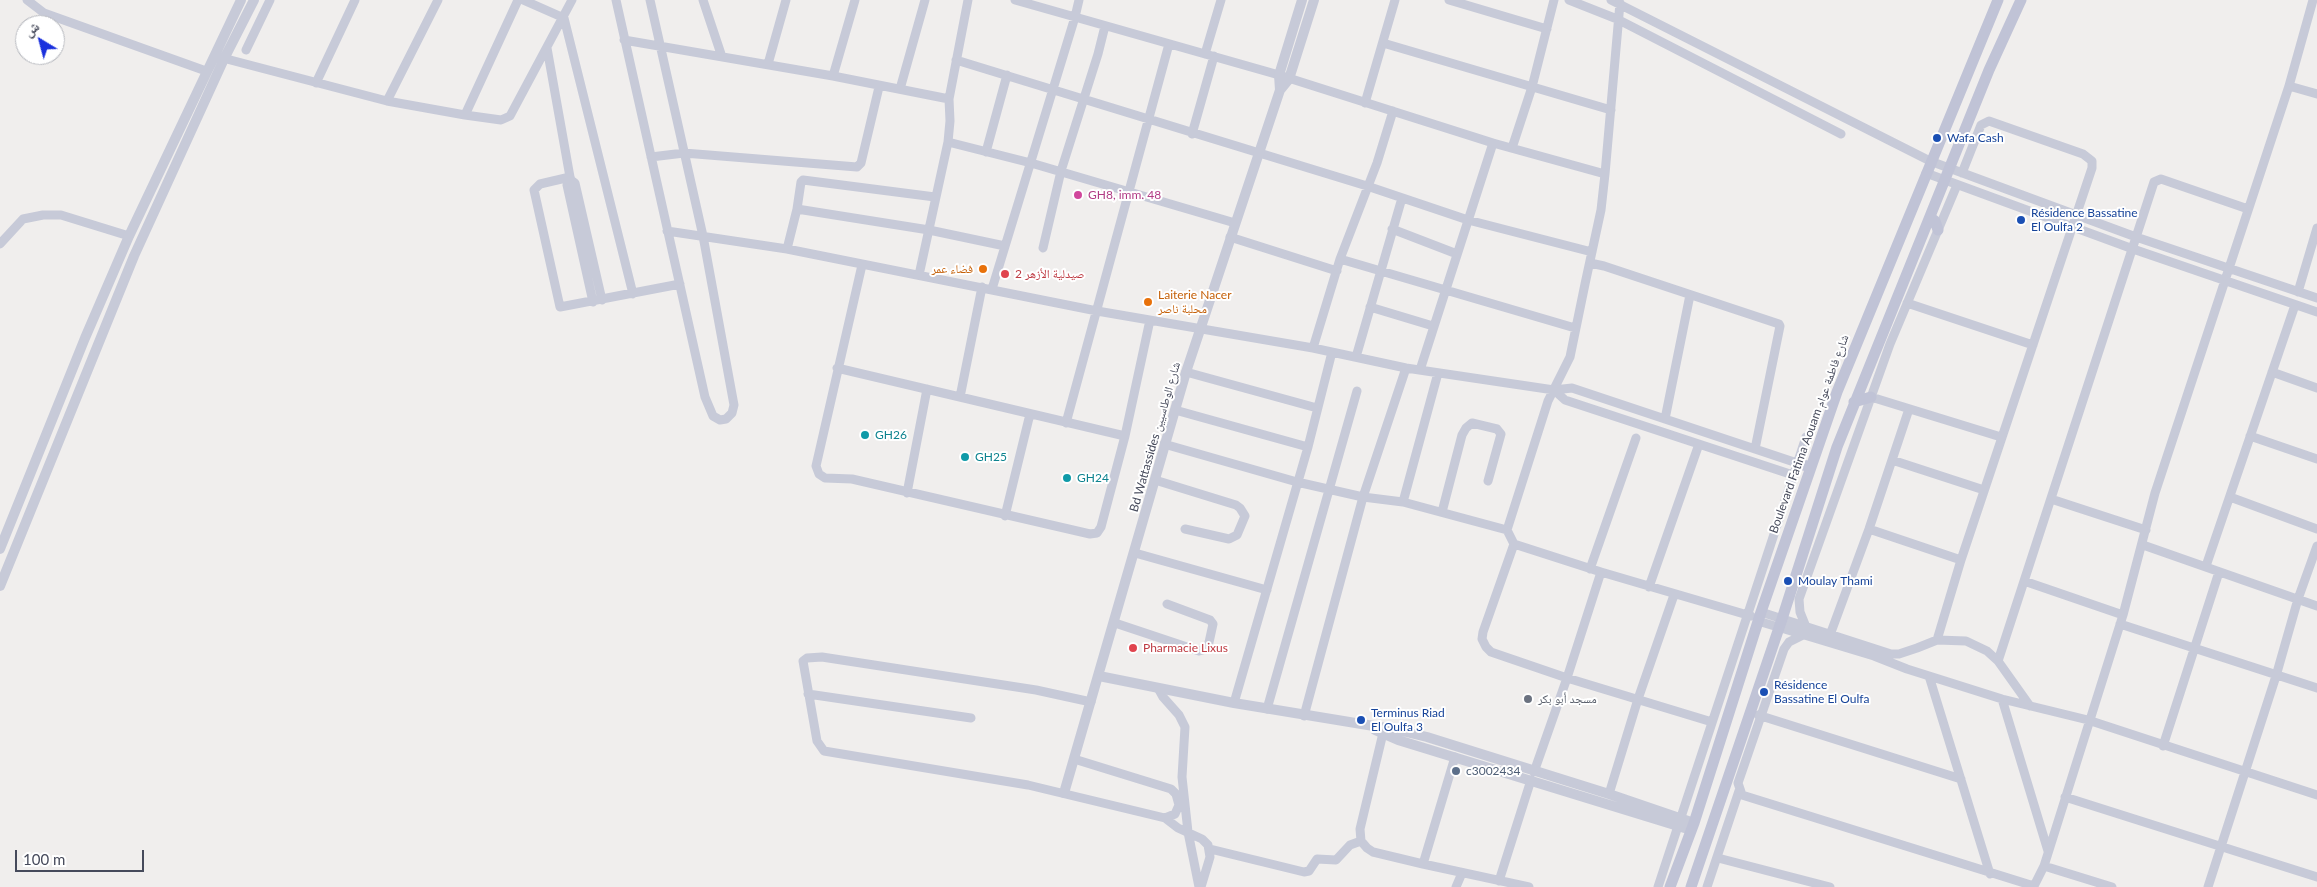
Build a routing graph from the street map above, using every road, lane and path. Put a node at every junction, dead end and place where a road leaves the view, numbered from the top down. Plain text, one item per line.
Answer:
1 (27, 0) edge
2 (241, 0) edge
3 (254, 0) edge
4 (270, 0) edge
5 (355, 0) edge
6 (438, 0) edge
7 (518, 0) edge
8 (523, 0) edge
9 (572, 0) edge
10 (616, 0) edge
11 (650, 0) edge
12 (704, 0) edge
13 (786, 0) edge
14 (855, 0) edge
15 (925, 0) edge
16 (968, 0) edge
17 (1015, 0) edge
18 (1079, 0) edge
19 (1221, 0) edge
20 (1302, 0) edge
21 (1314, 0) edge
22 (1395, 0) edge
23 (1449, 0) edge
24 (1554, 0) edge
25 (1569, 0) edge
26 (1998, 0) edge
27 (2021, 0) edge
28 (2313, 0) edge
29 (1616, 1) edge
30 (1075, 17) junction
31 (564, 18) junction
32 (1617, 19) junction
33 (1105, 26) junction
34 (1547, 30) junction
35 (624, 40) junction
36 (1383, 43) junction
37 (1169, 44) junction
38 (661, 46) junction
39 (547, 48) junction
40 (246, 50) dead end
41 (1205, 54) junction
42 (214, 56) junction
43 (1214, 56) junction
44 (722, 57) junction
45 (224, 60) junction
46 (956, 60) junction
47 (768, 64) junction
48 (206, 71) junction
49 (1007, 75) junction
50 (1279, 75) junction
51 (833, 76) junction
52 (1763, 76) junction
53 (1289, 79) junction
54 (316, 83) junction
55 (2289, 86) junction
56 (879, 87) junction
57 (1532, 87) junction
58 (900, 89) junction
59 (1756, 89) junction
60 (1053, 90) junction
61 (1280, 90) junction
62 (2317, 94) edge
63 (949, 99) junction
64 (1083, 99) junction
65 (388, 101) junction
66 (1365, 103) junction
67 (1611, 110) junction
68 (1393, 111) junction
69 (465, 115) junction
70 (1148, 120) junction
71 (1192, 134) junction
72 (1841, 134) dead end
73 (948, 142) junction
74 (1493, 143) junction
75 (1512, 148) junction
76 (986, 152) junction
77 (684, 153) junction
78 (1258, 154) junction
79 (651, 157) junction
80 (1930, 161) junction
81 (1031, 163) junction
82 (1956, 170) junction
83 (1061, 172) junction
84 (1926, 173) junction
85 (1605, 174) junction
86 (570, 178) junction
87 (1946, 180) junction
88 (1957, 185) junction
89 (1367, 186) junction
90 (1129, 191) junction
91 (936, 197) junction
92 (1402, 198) junction
93 (796, 209) junction
94 (2248, 209) junction
95 (2076, 215) junction
96 (1930, 217) junction
97 (1468, 220) junction
98 (1235, 223) junction
99 (2072, 227) junction
100 (2317, 228) edge
101 (1392, 229) junction
102 (929, 230) junction
103 (1938, 230) junction
104 (667, 231) junction
105 (130, 236) junction
106 (703, 236) junction
107 (1230, 237) junction
108 (2136, 237) junction
109 (0, 244) edge
110 (1005, 246) junction
111 (1043, 248) dead end
112 (787, 249) junction
113 (2133, 249) junction
114 (1592, 252) junction
115 (1457, 254) junction
116 (1340, 259) junction
117 (1590, 263) junction
118 (862, 265) junction
119 (2228, 268) junction
120 (1380, 270) junction
121 (1337, 271) junction
122 (919, 275) junction
123 (2225, 280) junction
124 (680, 284) junction
125 (982, 287) junction
126 (992, 289) junction
127 (1445, 289) junction
128 (2298, 292) junction
129 (633, 294) junction
130 (1690, 295) junction
131 (2317, 298) edge
132 (602, 300) junction
133 (593, 302) junction
134 (1907, 303) junction
135 (2295, 305) junction
136 (1370, 307) junction
137 (1097, 311) junction
138 (2317, 312) edge
139 (1150, 320) junction
140 (1433, 326) junction
141 (1201, 328) junction
142 (1576, 328) junction
143 (2033, 344) junction
144 (1313, 348) junction
145 (1332, 352) junction
146 (1356, 357) junction
147 (837, 368) junction
148 (1406, 368) junction
149 (1420, 370) junction
150 (1186, 372) junction
151 (2272, 372) junction
152 (1438, 373) junction
153 (2317, 388) edge
154 (927, 389) junction
155 (1554, 390) junction
156 (1356, 391) dead end
157 (960, 397) junction
158 (1871, 397) junction
159 (1854, 402) junction
160 (1317, 408) junction
161 (1909, 409) junction
162 (1175, 410) junction
163 (1030, 414) junction
164 (1665, 419) junction
165 (1066, 423) junction
166 (1125, 436) junction
167 (2250, 436) junction
168 (1806, 437) dead end
169 (1636, 438) dead end
170 (2002, 438) junction
171 (1164, 444) junction
172 (1699, 444) junction
173 (1308, 447) junction
174 (1756, 449) junction
175 (2317, 459) edge
176 (1892, 460) junction
177 (1797, 463) junction
178 (1810, 467) junction
179 (1793, 475) junction
180 (1154, 480) junction
181 (1488, 481) dead end
182 (1297, 482) junction
183 (1328, 489) junction
184 (1984, 490) junction
185 (907, 492) junction
186 (1364, 497) junction
187 (2230, 497) junction
188 (2050, 499) junction
189 (1403, 502) junction
190 (1442, 512) junction
191 (1005, 516) junction
192 (1185, 529) dead end
193 (1869, 529) junction
194 (2317, 529) edge
195 (1507, 530) junction
196 (2146, 530) junction
197 (1514, 544) junction
198 (2143, 545) junction
199 (2317, 546) edge
200 (0, 550) edge
201 (1135, 553) junction
202 (1961, 560) junction
203 (2206, 566) junction
204 (1590, 569) junction
205 (1601, 572) junction
206 (2219, 572) junction
207 (2024, 582) junction
208 (0, 586) edge
209 (1649, 587) junction
210 (1267, 590) junction
211 (1674, 595) junction
212 (2298, 600) junction
213 (1167, 604) dead end
214 (2317, 606) edge
215 (2123, 614) junction
216 (1756, 617) junction
217 (1115, 623) junction
218 (1781, 624) junction
219 (2120, 624) junction
220 (1805, 631) junction
221 (1830, 635) junction
222 (1937, 640) junction
223 (2194, 649) junction
224 (1998, 661) junction
225 (1099, 676) junction
226 (1929, 676) junction
227 (2276, 676) junction
228 (1567, 678) junction
229 (1158, 688) junction
230 (2317, 688) edge
231 (808, 694) junction
232 (1638, 699) junction
233 (2002, 699) junction
234 (1091, 702) junction
235 (1234, 703) junction
236 (2030, 706) junction
237 (1267, 709) junction
238 (1756, 714) junction
239 (1304, 716) junction
240 (970, 718) dead end
241 (2088, 720) junction
242 (1712, 722) junction
243 (1384, 731) junction
244 (2163, 746) junction
245 (1455, 757) junction
246 (1074, 760) junction
247 (2244, 771) junction
248 (1532, 776) junction
249 (1961, 779) junction
250 (1739, 791) junction
251 (1064, 794) junction
252 (1609, 794) junction
253 (2317, 795) edge
254 (2065, 797) junction
255 (1165, 818) junction
256 (1680, 822) junction
257 (1692, 826) junction
258 (1188, 832) junction
259 (1362, 841) junction
260 (2221, 846) junction
261 (1210, 849) junction
262 (2048, 851) junction
263 (1718, 858) junction
264 (1423, 864) junction
265 (2044, 866) junction
266 (1462, 872) junction
267 (1990, 874) junction
268 (2317, 877) edge
269 (1499, 881) junction
270 (1200, 887) edge
271 (1456, 887) edge
272 (1529, 887) edge
273 (1658, 887) edge
274 (1670, 887) edge
275 (1691, 887) edge
276 (1707, 887) edge
277 (1830, 887) edge
278 (2034, 887) edge
279 (2112, 887) edge
280 (2208, 887) edge

1 - 48 street
2 - 42 street
3 - 45 street
4 - 40 street
5 - 54 street
6 - 65 street
7 - 69 street
8 - 31 street
9 - 31 street
10 - 35 street
11 - 38 street
12 - 44 street
13 - 47 street
14 - 51 street
15 - 58 street
16 - 46 street
17 - 30 street
18 - 30 street
19 - 41 street
20 - 50 street, Bd Wattassides شارع الوطاسيين
21 - 53 street, Bd Wattassides شارع الوطاسيين
22 - 36 street
23 - 34 street
24 - 34 street
25 - 32 street
26 - 80 main road, Boulevard Fatima Aouam شارع فاطمة عوام
27 - 82 main road
28 - 55 street
29 - 32 street
29 - 52 street
30 - 33 street
30 - 60 street
31 - 39 street
31 - 129 street
32 - 59 street
32 - 67 street
33 - 37 street
33 - 64 street
34 - 57 street
35 - 38 street
35 - 79 street
36 - 57 street
36 - 66 street
37 - 41 street
37 - 70 street
38 - 44 street
38 - 77 street
39 - 69 street
39 - 86 street
41 - 43 street
42 - 45 street
42 - 48 street
43 - 50 street
43 - 71 street
44 - 47 street
45 - 54 street
45 - 208 street
46 - 49 street
46 - 63 street
47 - 51 street
48 - 105 street
49 - 60 street
49 - 76 street
50 - 53 street
50 - 61 street, Bd Wattassides شارع الوطاسيين
51 - 56 street
52 - 59 street
52 - 80 street
53 - 61 street, Bd Wattassides شارع الوطاسيين
53 - 66 street
54 - 65 street
55 - 62 street
55 - 94 street
56 - 58 street
56 - 77 street
57 - 67 street
57 - 75 street
58 - 63 street
59 - 72 street
60 - 64 street
60 - 81 street
61 - 78 street, Bd Wattassides شارع الوطاسيين
63 - 73 street
64 - 70 street
64 - 83 street
65 - 69 street
66 - 68 street
67 - 85 street
68 - 74 street
68 - 89 street
70 - 71 street
70 - 90 street
71 - 78 street
73 - 76 street
73 - 91 street
74 - 75 street
74 - 97 street
75 - 85 street
76 - 81 street
77 - 79 street
77 - 106 street
78 - 89 street
78 - 98 street, Bd Wattassides شارع الوطاسيين
79 - 104 street
80 - 82 street
80 - 84 main road, Boulevard Fatima Aouam شارع فاطمة عوام
81 - 83 street
81 - 110 street
82 - 87 main road
82 - 95 street
82 - 95 street
83 - 90 street
83 - 111 street
84 - 87 street
84 - 178 main road, Boulevard Fatima Aouam شارع فاطمة عوام
85 - 114 street
86 - 132 street
86 - 133 street
86 - 133 street
87 - 88 street
87 - 96 main road
88 - 99 street
88 - 103 street
89 - 92 street
89 - 116 street
90 - 98 street
90 - 137 street
91 - 93 street
91 - 102 street
92 - 97 street
92 - 101 street
93 - 102 street
93 - 112 street
94 - 108 street
94 - 119 street
95 - 99 street
95 - 108 street
96 - 103 main road
96 - 159 main road
97 - 114 street
97 - 115 street
98 - 107 street, Bd Wattassides شارع الوطاسيين
99 - 113 street
99 - 143 street
100 - 128 street
101 - 115 street
101 - 120 street
102 - 110 street
102 - 122 street
103 - 134 street
104 - 106 street
104 - 124 street
105 - 109 street
105 - 200 street
106 - 112 street
106 - 124 street
107 - 121 street
107 - 141 street, Bd Wattassides شارع الوطاسيين
108 - 113 street
108 - 119 street
110 - 126 street
112 - 118 street
113 - 123 street
113 - 188 street
114 - 117 street
115 - 127 street
116 - 120 street
116 - 121 street
117 - 130 street
117 - 142 street
118 - 122 street
118 - 147 street
119 - 123 street
119 - 128 street
120 - 127 street
120 - 136 street
121 - 144 street
122 - 125 street
123 - 135 street
123 - 196 street
124 - 129 street
125 - 126 street
125 - 157 street
126 - 137 street
127 - 140 street
127 - 142 street
128 - 131 street
129 - 132 street
130 - 164 street
130 - 174 street
132 - 133 street
134 - 143 street
134 - 158 street
135 - 138 street
135 - 151 street
136 - 140 street
136 - 146 street
137 - 139 street
137 - 165 street
139 - 141 street
139 - 166 street
140 - 149 street
141 - 144 street
141 - 150 street, Bd Wattassides شارع الوطاسيين
142 - 155 street
143 - 170 street
144 - 145 street
145 - 146 street
145 - 160 street
146 - 148 street
147 - 154 street
147 - 185 street
148 - 149 street
148 - 186 street
149 - 152 street
150 - 160 street
150 - 162 street, Bd Wattassides شارع الوطاسيين
151 - 153 street
151 - 167 street
152 - 155 street
152 - 189 street
154 - 157 street
154 - 185 street
155 - 164 street
155 - 172 street
155 - 195 street
156 - 183 street
157 - 163 street
158 - 159 main road
158 - 161 street
158 - 220 street
159 - 218 main road
160 - 173 street
161 - 170 street
161 - 176 street
162 - 171 street, Bd Wattassides شارع الوطاسيين
162 - 173 street
163 - 165 street
163 - 191 street
164 - 174 street
165 - 166 street
166 - 191 street
167 - 175 street
167 - 187 street
168 - 177 street
169 - 204 street
170 - 184 street
171 - 180 street, Bd Wattassides شارع الوطاسيين
171 - 182 street
172 - 179 street
172 - 209 street
173 - 182 street
174 - 177 street
176 - 184 street
176 - 193 street
177 - 178 main road
177 - 179 street
178 - 216 main road, Boulevard Fatima Aouam شارع فاطمة عوام
179 - 216 street
180 - 192 street
180 - 201 street, Bd Wattassides شارع الوطاسيين
181 - 190 street
182 - 183 street
182 - 210 street
183 - 186 street
183 - 237 street
184 - 202 street
185 - 191 street
186 - 189 street
186 - 239 street
187 - 194 street
187 - 203 street
188 - 196 street
188 - 207 street
189 - 190 street
190 - 195 street
193 - 202 street
193 - 221 street
195 - 197 street
196 - 198 street
197 - 204 street
197 - 228 street
198 - 203 street
198 - 215 street
199 - 212 street
201 - 210 street
201 - 217 street, Bd Wattassides شارع الوطاسيين
202 - 222 street
203 - 206 street
204 - 205 street
205 - 209 street
205 - 228 street
206 - 212 street
206 - 223 street
207 - 215 street
207 - 224 street
209 - 211 street
210 - 235 street
211 - 216 street
211 - 232 street
212 - 214 street
212 - 227 street
213 - 217 street
215 - 219 street
216 - 218 street
216 - 242 street
216 - 257 main road, Boulevard Fatima Aouam شارع فاطمة عوام
217 - 225 street, Bd Wattassides شارع الوطاسيين
218 - 220 street
218 - 238 main road
219 - 223 street
219 - 241 street
220 - 221 street
220 - 226 street
220 - 238 street
221 - 222 street
222 - 224 street
223 - 227 street
223 - 244 street
224 - 236 street
225 - 229 street
225 - 234 street, Bd Wattassides شارع الوطاسيين
226 - 233 street
226 - 249 street
227 - 230 street
227 - 247 street
228 - 232 street
228 - 248 street
229 - 235 street
229 - 258 street
231 - 234 street
231 - 240 street
231 - 251 street
232 - 242 street
232 - 252 street
233 - 236 street
233 - 262 street
234 - 246 street, Bd Wattassides شارع الوطاسيين
235 - 237 street
236 - 241 street
237 - 239 street
238 - 249 street
238 - 250 street
238 - 275 main road
239 - 243 street
241 - 244 street
241 - 254 street
242 - 256 street
243 - 245 street
243 - 248 street
243 - 259 street
244 - 247 street
245 - 248 street
245 - 264 street
246 - 251 street, Bd Wattassides شارع الوطاسيين
246 - 255 street
247 - 253 street
247 - 260 street
248 - 252 street
248 - 256 street
248 - 269 street
249 - 267 street
250 - 263 street
250 - 267 street
251 - 255 street
252 - 256 street
254 - 260 street
254 - 262 street
255 - 258 street
256 - 257 street
256 - 273 street
257 - 274 main road, Boulevard Fatima Aouam شارع فاطمة عوام
258 - 261 street
258 - 270 street
259 - 261 street
259 - 264 street
260 - 268 street
260 - 280 street
261 - 270 street
262 - 265 street
263 - 276 street
263 - 277 street
264 - 266 street
265 - 278 street
265 - 279 street
266 - 269 street
266 - 271 street
267 - 278 street
269 - 272 street

